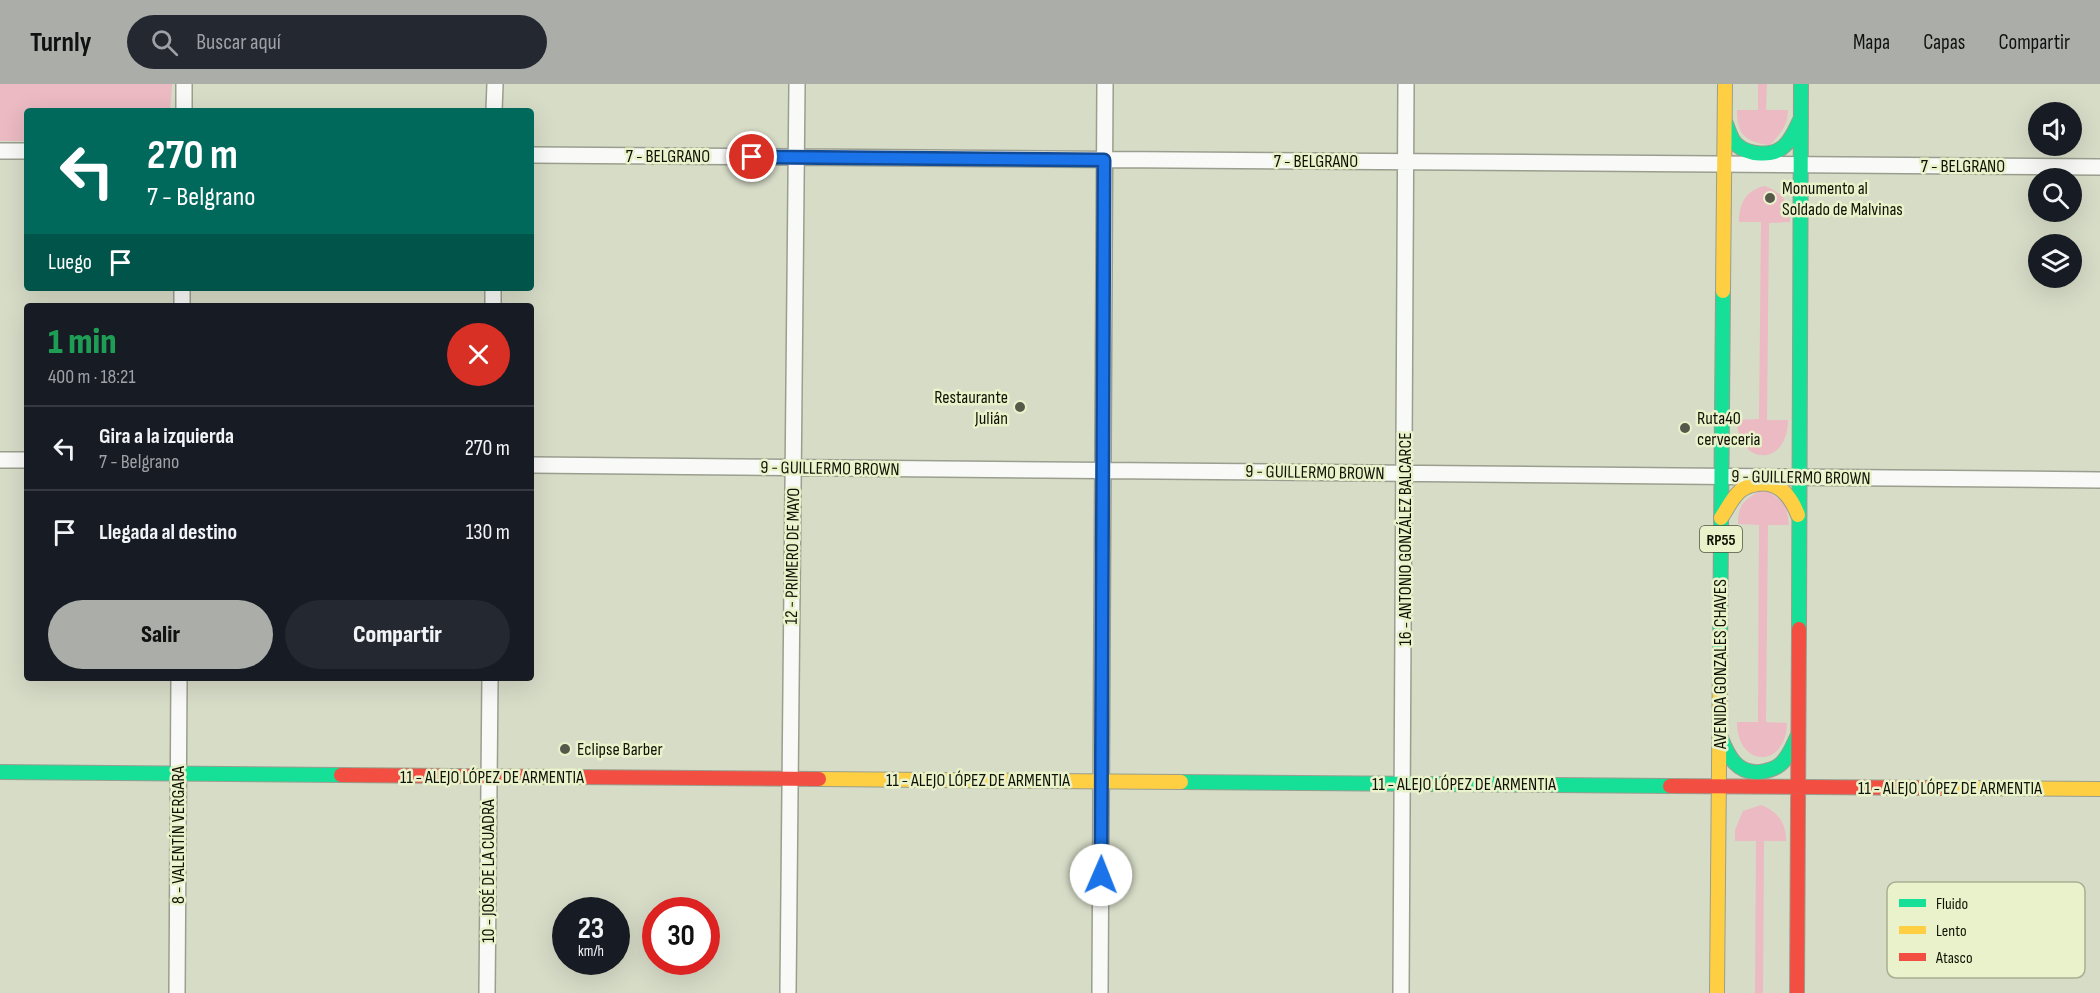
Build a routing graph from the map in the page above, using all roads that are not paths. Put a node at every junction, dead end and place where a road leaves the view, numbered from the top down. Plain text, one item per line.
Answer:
1 (184, 84) edge
2 (495, 84) edge
3 (797, 84) edge
4 (1105, 84) edge
5 (1406, 84) edge
6 (1725, 84) edge
7 (1801, 84) edge
8 (184, 108) edge
9 (494, 108) edge
10 (1801, 118) junction
11 (1725, 120) junction
12 (0, 151) edge
13 (24, 151) edge
14 (534, 155) edge
15 (796, 157) junction
16 (1104, 160) junction
17 (1406, 162) junction
18 (1724, 164) junction
19 (1801, 165) junction
20 (2100, 167) edge
21 (0, 460) edge
22 (24, 460) edge
23 (534, 465) edge
24 (793, 467) junction
25 (1102, 470) junction
26 (1406, 473) junction
27 (1722, 476) junction
28 (1799, 477) junction
29 (2100, 480) edge
30 (1721, 518) junction
31 (1799, 519) junction
32 (179, 681) edge
33 (490, 681) edge
34 (1719, 734) junction
35 (1798, 735) junction
36 (0, 772) edge
37 (179, 774) junction
38 (489, 777) junction
39 (790, 779) junction
40 (1102, 782) junction
41 (1403, 784) junction
42 (1719, 786) junction
43 (1798, 787) junction
44 (2100, 789) edge
45 (177, 993) edge
46 (488, 993) edge
47 (788, 993) edge
48 (1100, 993) edge
49 (1401, 993) edge
50 (1717, 993) edge
51 (1797, 993) edge

1 - 8 street
2 - 9 street
3 - 15 street, 12 - PRIMERO DE MAYO
4 - 16 street
5 - 17 street, 16 - ANTONIO GONZÁLEZ BALCARCE
6 - 11 main road, AVENIDA GONZALES CHAVES / RP55
7 - 10 main road
10 - 11 main road
10 - 19 main road
11 - 18 main road, AVENIDA GONZALES CHAVES / RP55
12 - 13 street
14 - 15 street, 7 - BELGRANO
15 - 16 street, 7 - BELGRANO
15 - 24 street, 12 - PRIMERO DE MAYO
16 - 17 street, 7 - BELGRANO
16 - 25 street
17 - 18 street, 7 - BELGRANO
17 - 26 street, 16 - ANTONIO GONZÁLEZ BALCARCE
18 - 19 street, 7 - BELGRANO
18 - 27 main road, AVENIDA GONZALES CHAVES / RP55
19 - 20 street, 7 - BELGRANO
19 - 28 main road
21 - 22 street
23 - 24 street, 9 - GUILLERMO BROWN
24 - 25 street, 9 - GUILLERMO BROWN
24 - 39 street, 12 - PRIMERO DE MAYO
25 - 26 street, 9 - GUILLERMO BROWN
25 - 40 street
26 - 27 street, 9 - GUILLERMO BROWN
26 - 41 street, 16 - ANTONIO GONZÁLEZ BALCARCE
27 - 28 street, 9 - GUILLERMO BROWN
27 - 30 main road, AVENIDA GONZALES CHAVES / RP55
28 - 29 street, 9 - GUILLERMO BROWN
28 - 31 main road
30 - 31 main road
30 - 34 main road, AVENIDA GONZALES CHAVES / RP55
31 - 35 main road
32 - 37 street, 8 - VALENTÍN VERGARA
33 - 38 street, 10 - JOSÉ DE LA CUADRA
34 - 35 main road
34 - 42 main road, AVENIDA GONZALES CHAVES / RP55
35 - 43 main road
36 - 37 main road, 11 - ALEJO LÓPEZ DE ARMENTIA
37 - 38 main road, 11 - ALEJO LÓPEZ DE ARMENTIA
37 - 45 street, 8 - VALENTÍN VERGARA
38 - 39 main road, 11 - ALEJO LÓPEZ DE ARMENTIA
38 - 46 street, 10 - JOSÉ DE LA CUADRA
39 - 40 main road, 11 - ALEJO LÓPEZ DE ARMENTIA
39 - 47 street, 12 - PRIMERO DE MAYO
40 - 41 main road, 11 - ALEJO LÓPEZ DE ARMENTIA
40 - 48 street
41 - 42 main road, 11 - ALEJO LÓPEZ DE ARMENTIA
41 - 49 street, 16 - ANTONIO GONZÁLEZ BALCARCE
42 - 43 main road, 11 - ALEJO LÓPEZ DE ARMENTIA
42 - 50 main road, AVENIDA GONZALES CHAVES / RP55
43 - 44 main road, 11 - ALEJO LÓPEZ DE ARMENTIA
43 - 51 main road

